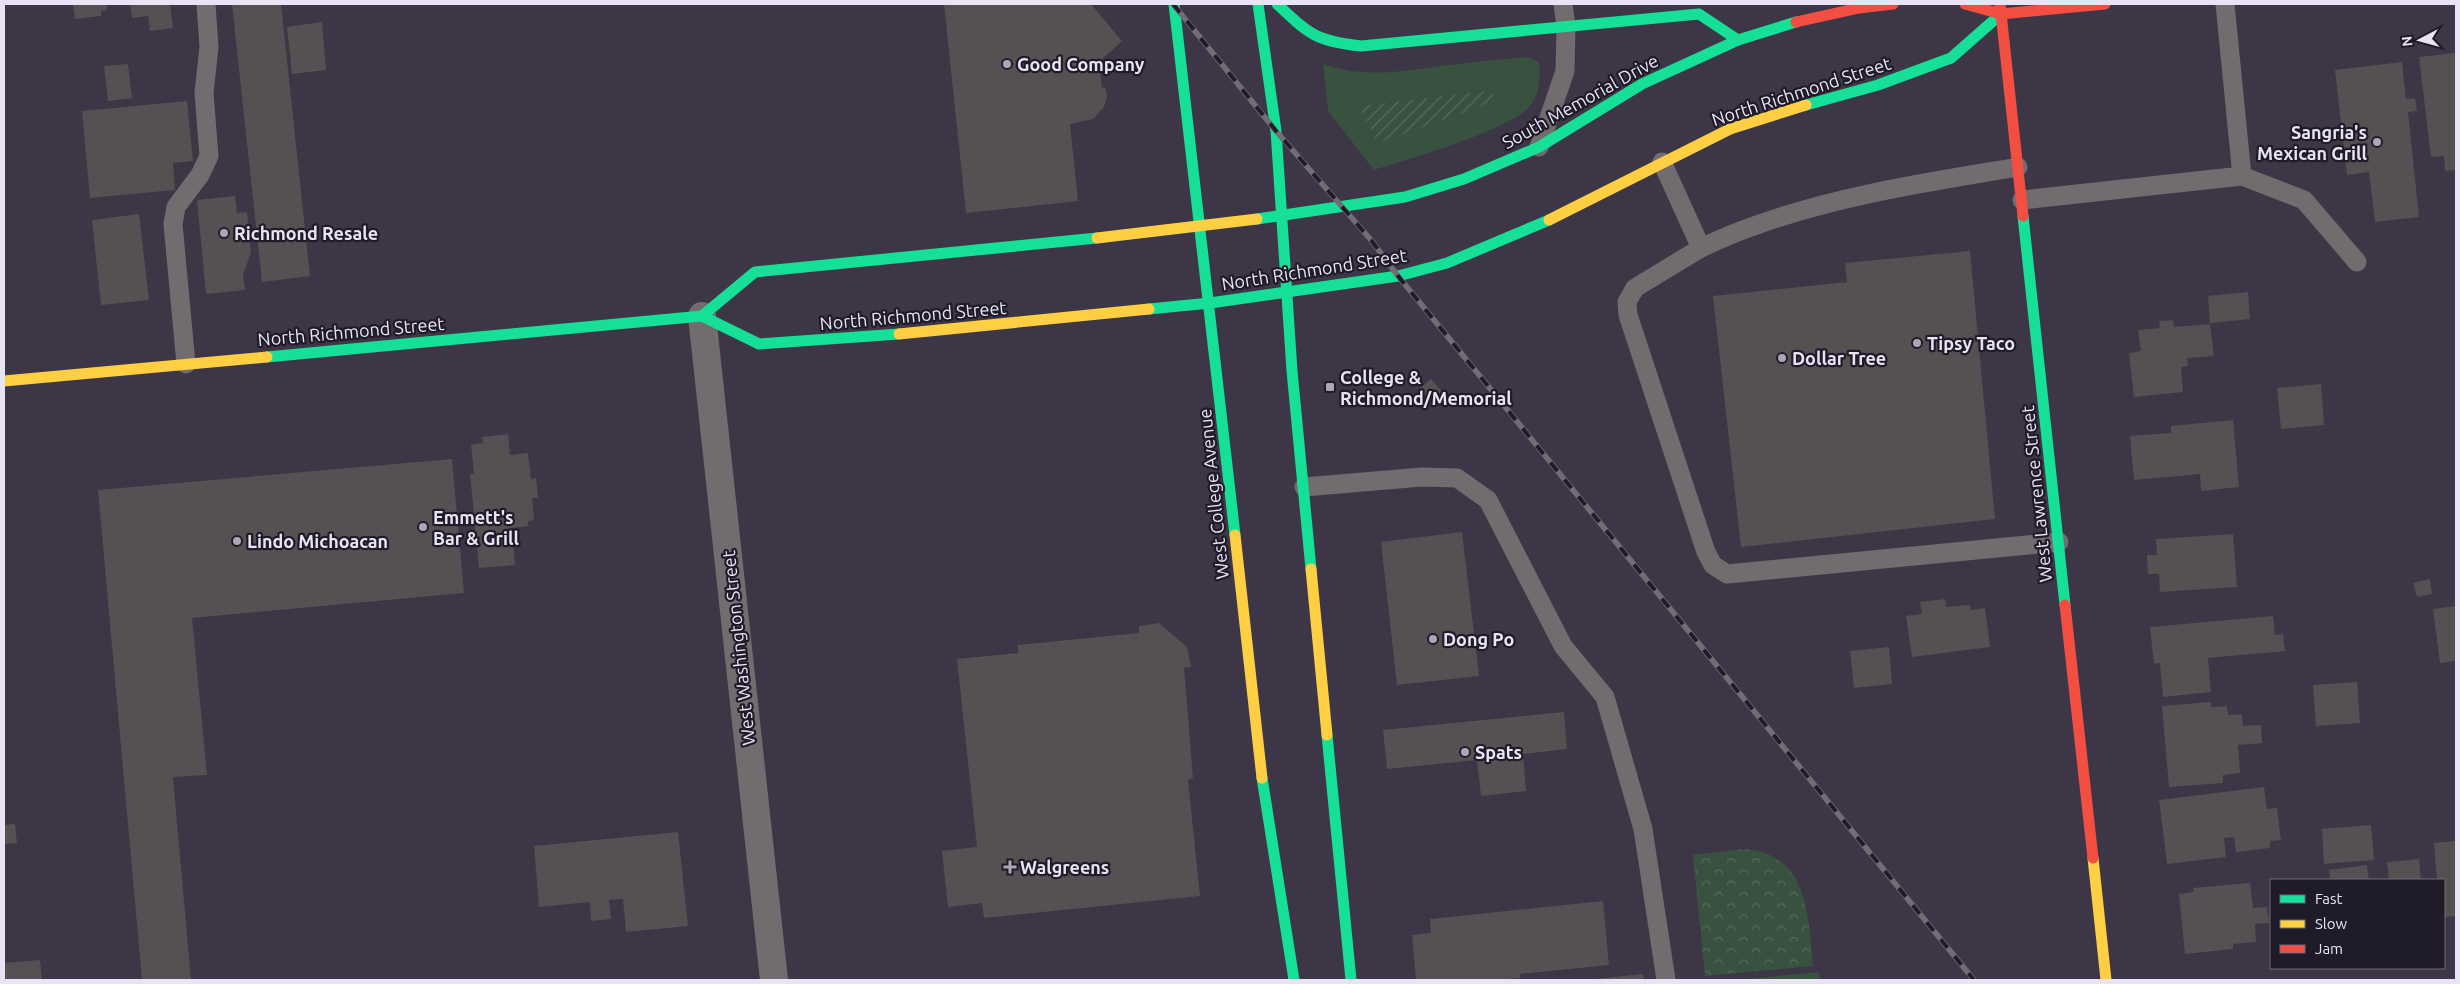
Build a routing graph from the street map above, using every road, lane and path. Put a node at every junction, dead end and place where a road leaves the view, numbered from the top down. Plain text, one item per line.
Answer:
1 (206, 4) edge
2 (1174, 4) edge
3 (1258, 4) edge
4 (1277, 4) edge
5 (1563, 4) edge
6 (1893, 4) edge
7 (1965, 4) edge
8 (2105, 4) edge
9 (2225, 4) edge
10 (2000, 9) edge
11 (1566, 26) junction
12 (1738, 40) junction
13 (1539, 147) junction
14 (1662, 162) junction
15 (2018, 167) junction
16 (2242, 176) junction
17 (2022, 200) junction
18 (1282, 217) junction
19 (1201, 227) junction
20 (1701, 248) junction
21 (2357, 262) dead end
22 (1287, 293) junction
23 (1210, 302) junction
24 (702, 316) junction
25 (186, 364) junction
26 (4, 381) edge
27 (1304, 487) junction
28 (2059, 542) junction
29 (774, 980) edge
30 (1294, 980) edge
31 (1351, 980) edge
32 (1666, 980) edge
33 (2106, 980) edge

1 - 25 lane
2 - 19 main road, West College Avenue
3 - 18 main road
4 - 11 main road
5 - 11 lane
6 - 12 main road, South Memorial Drive
7 - 10 main road
8 - 10 main road
9 - 16 lane
10 - 14 main road, North Richmond Street
10 - 15 main road, West Lawrence Street
11 - 12 main road
11 - 13 lane
12 - 13 main road, South Memorial Drive
13 - 18 main road, South Memorial Drive
14 - 20 lane
14 - 22 main road, North Richmond Street
15 - 17 main road, West Lawrence Street
15 - 20 lane
16 - 17 lane
16 - 21 lane
17 - 28 main road, West Lawrence Street
18 - 19 main road, South Memorial Drive
18 - 22 main road
19 - 23 main road, West College Avenue
19 - 24 main road
20 - 28 lane
22 - 23 main road, North Richmond Street
22 - 27 main road
23 - 24 main road, North Richmond Street
23 - 30 main road, West College Avenue
24 - 25 main road, North Richmond Street
24 - 29 street, West Washington Street
25 - 26 main road, North Richmond Street
27 - 31 main road
27 - 32 lane
28 - 33 main road, West Lawrence Street

